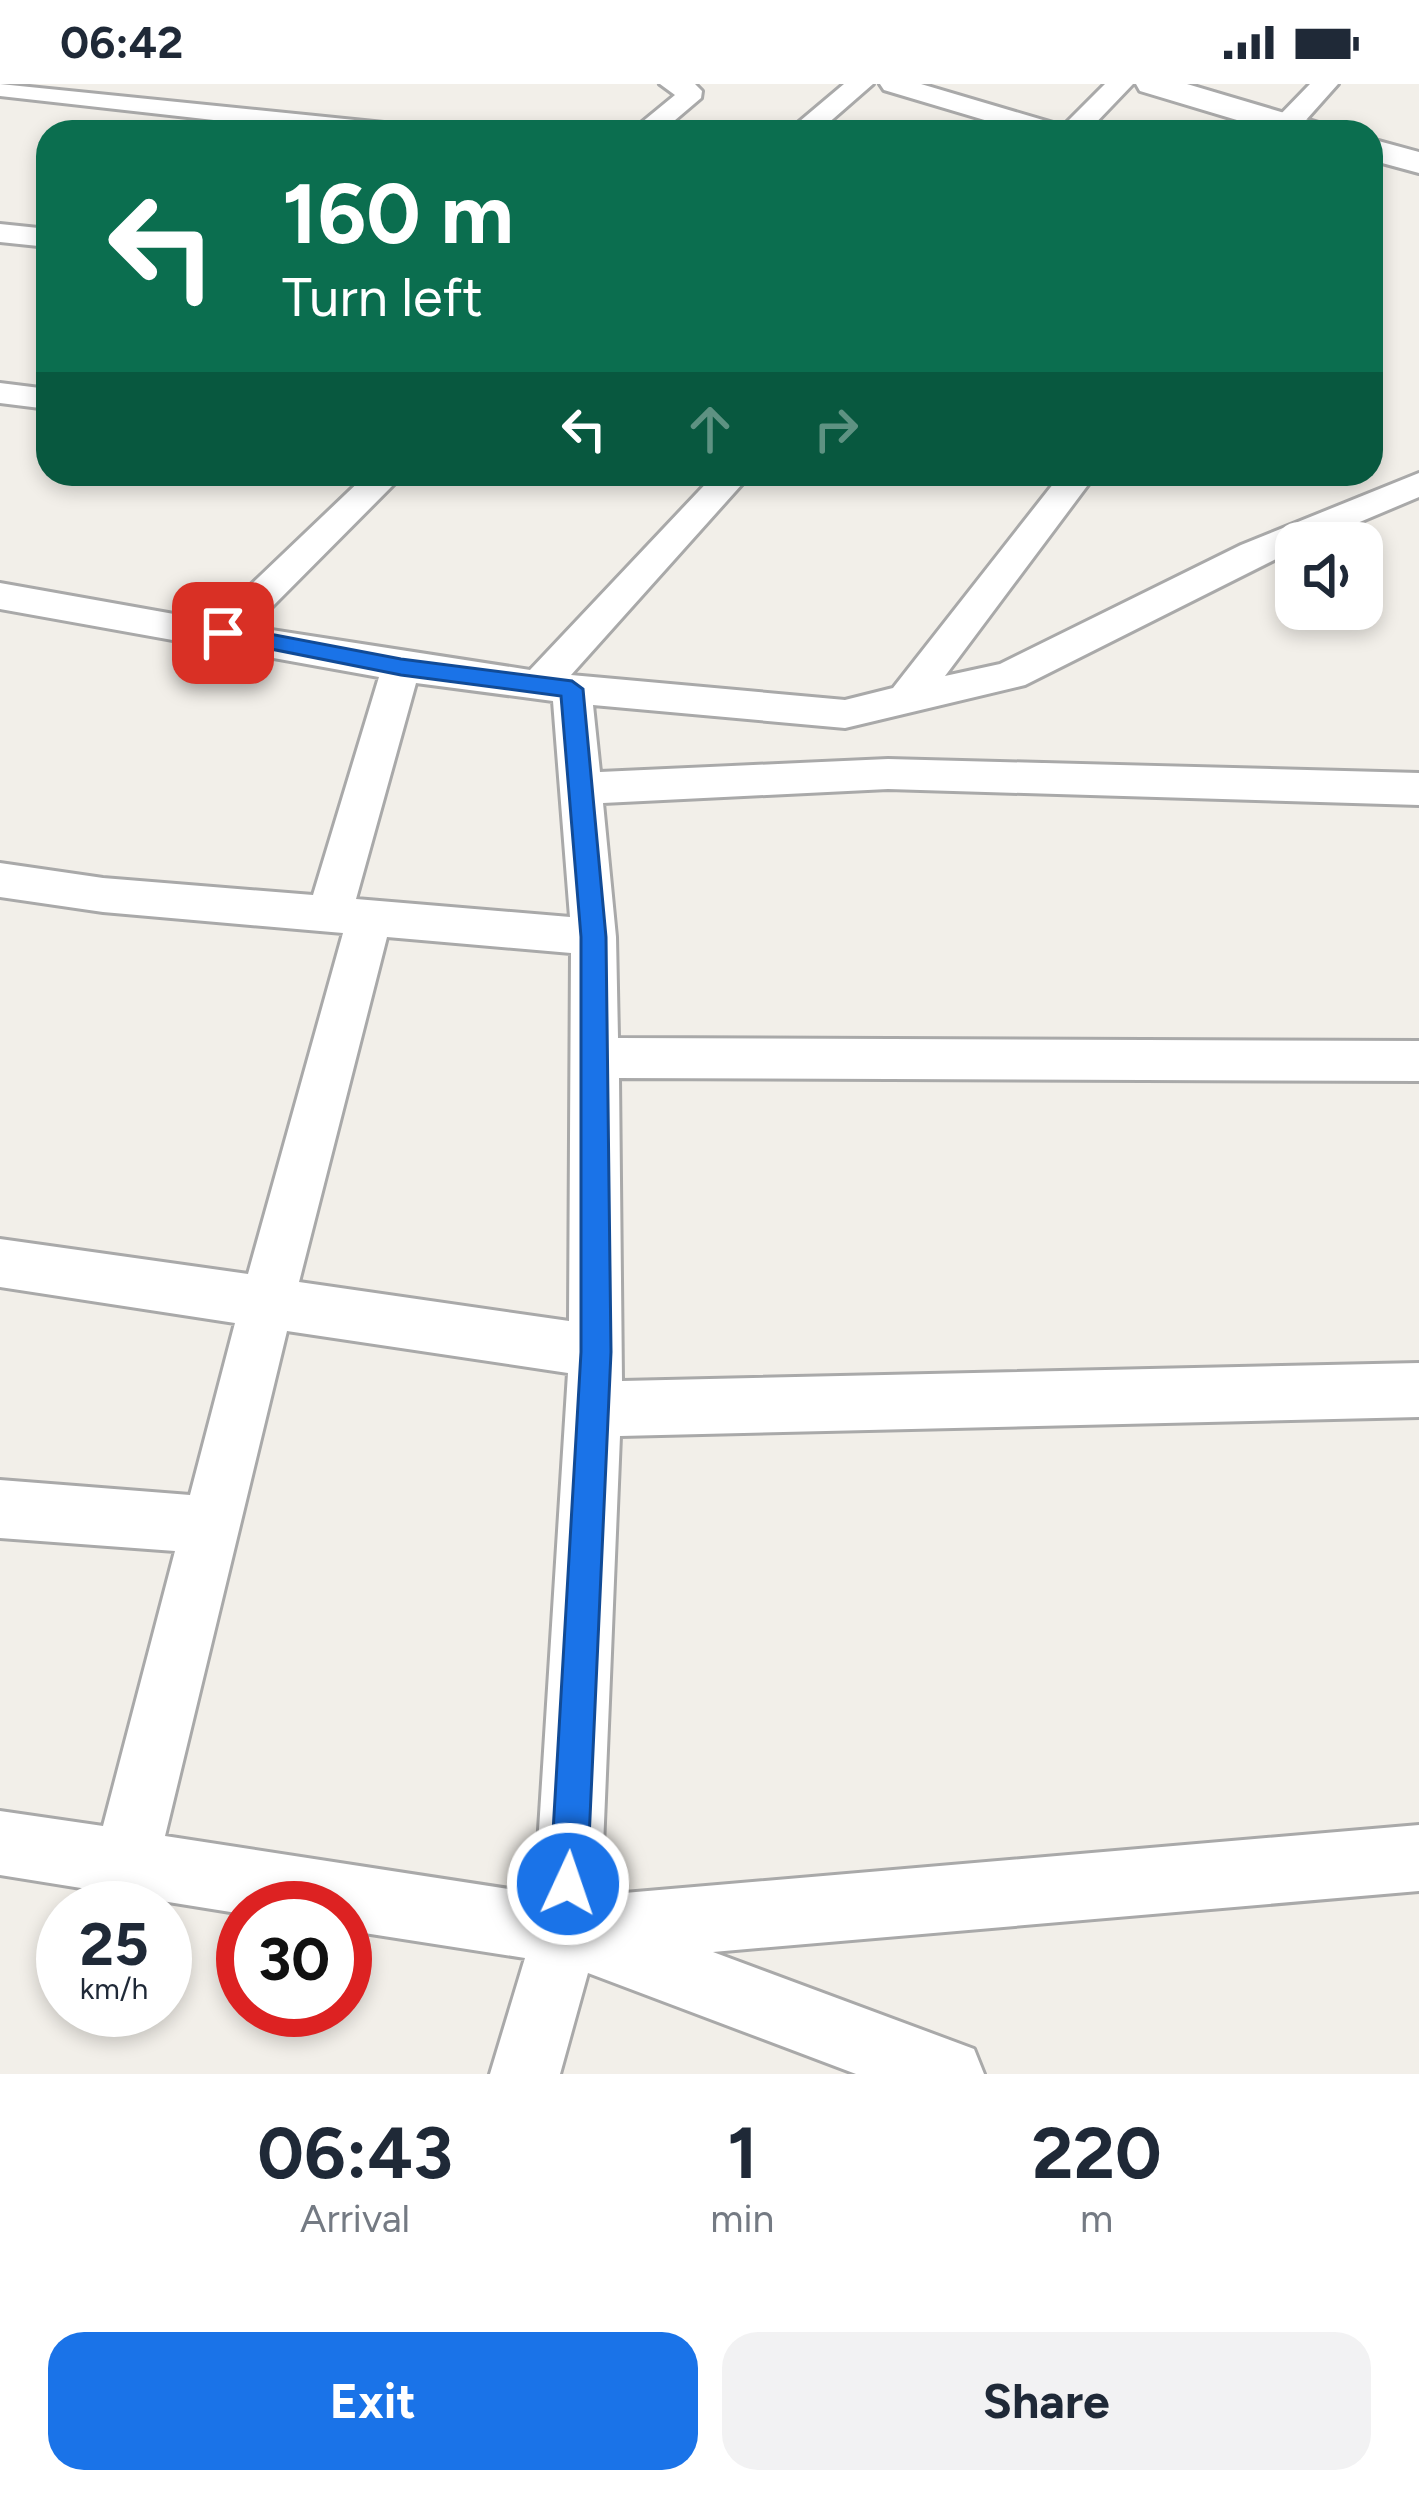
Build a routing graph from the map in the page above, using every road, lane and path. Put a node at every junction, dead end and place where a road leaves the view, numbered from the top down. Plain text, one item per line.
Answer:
1 (673, 84) edge
2 (860, 84) edge
3 (893, 84) edge
4 (1120, 84) edge
5 (1152, 84) edge
6 (1324, 84) edge
7 (0, 88) edge
8 (219, 120) edge
9 (660, 120) edge
10 (816, 120) edge
11 (1014, 120) edge
12 (1084, 120) edge
13 (1273, 120) edge
14 (1304, 120) edge
15 (1383, 153) edge
16 (1419, 164) edge
17 (0, 233) edge
18 (36, 237) edge
19 (0, 393) edge
20 (36, 398) edge
21 (1419, 484) edge
22 (376, 486) edge
23 (724, 486) edge
24 (1070, 486) edge
25 (0, 596) edge
26 (223, 633) junction
27 (401, 667) junction
28 (555, 687) junction
29 (906, 700) junction
30 (1419, 789) edge
31 (580, 790) junction
32 (0, 880) edge
33 (350, 916) junction
34 (594, 937) junction
35 (594, 1058) junction
36 (1419, 1061) edge
37 (0, 1262) edge
38 (266, 1302) junction
39 (596, 1352) junction
40 (1419, 1390) edge
41 (593, 1409) junction
42 (0, 1509) edge
43 (210, 1526) junction
44 (0, 1843) edge
45 (1419, 1858) edge
46 (126, 1863) junction
47 (566, 1931) junction
48 (525, 2074) edge
49 (949, 2074) edge

1 - 9 street
2 - 10 street
3 - 11 street
4 - 12 street
5 - 13 street
6 - 14 street
7 - 8 street
15 - 16 street
17 - 18 street
19 - 20 street
21 - 29 street
22 - 26 street
23 - 28 street
24 - 29 street
25 - 26 street
26 - 27 street
27 - 28 street
27 - 33 street
28 - 29 street
28 - 31 street
30 - 31 street
31 - 34 street
32 - 33 street
33 - 34 street
33 - 38 street
34 - 35 street
35 - 36 street
35 - 39 street
37 - 38 street
38 - 39 street
38 - 43 street
39 - 41 street
40 - 41 street
41 - 47 street
42 - 43 street
43 - 46 street
44 - 46 street
45 - 47 street
46 - 47 street
47 - 48 street
47 - 49 street

